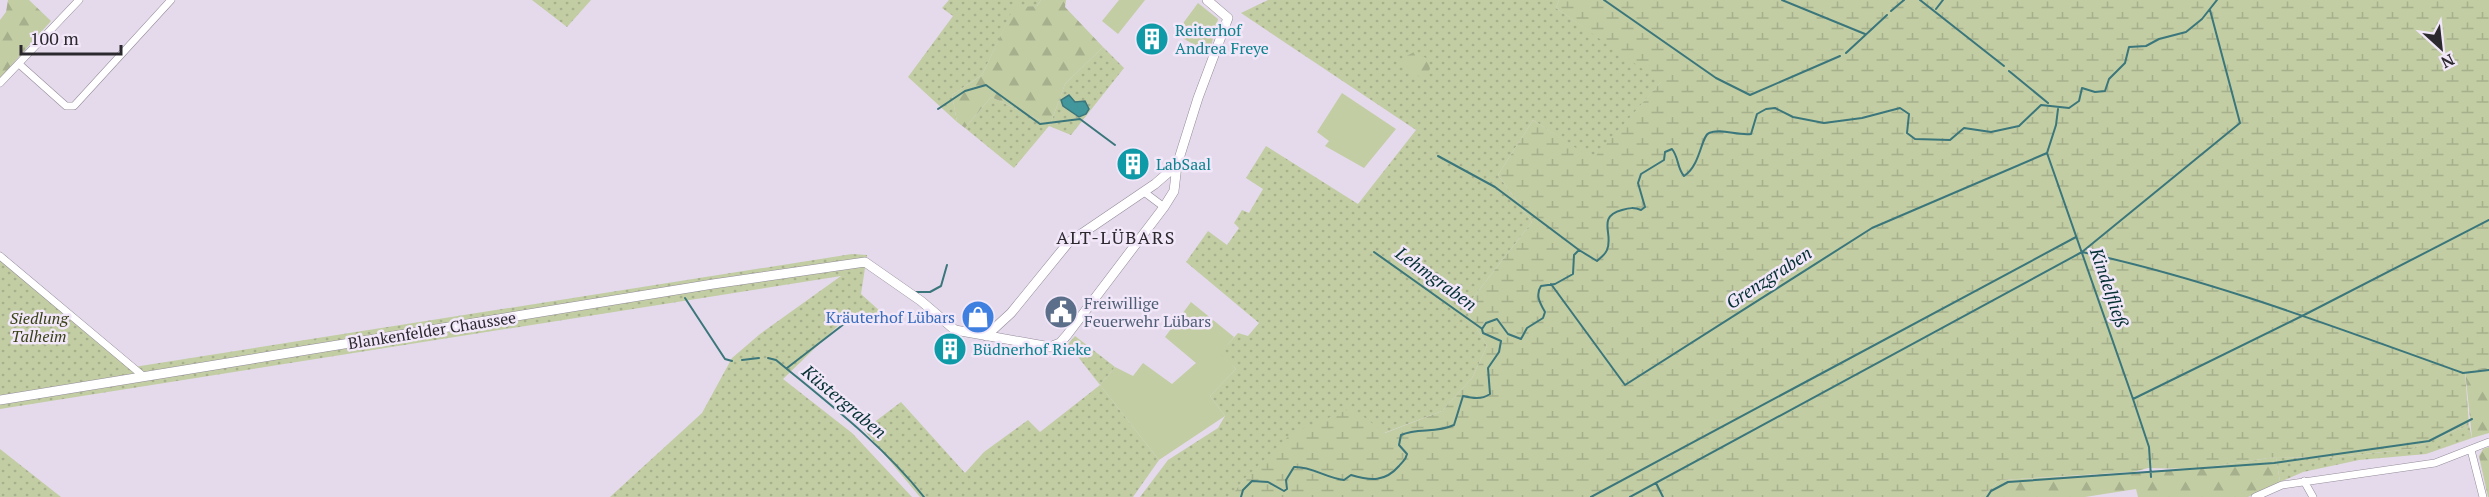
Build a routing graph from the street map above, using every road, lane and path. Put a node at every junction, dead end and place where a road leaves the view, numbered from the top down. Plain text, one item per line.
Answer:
1 (79, 0) edge
2 (171, 0) edge
3 (1207, 0) edge
4 (19, 64) junction
5 (0, 83) edge
6 (1177, 165) junction
7 (1144, 192) junction
8 (1164, 207) junction
9 (0, 256) edge
10 (986, 336) junction
11 (142, 375) junction
12 (0, 400) edge
13 (2489, 442) edge
14 (2471, 450) junction
15 (2304, 481) junction
16 (2255, 497) edge
17 (2313, 497) edge
18 (2483, 497) edge

1 - 4 street
2 - 4 street
3 - 6 street
4 - 5 street
6 - 7 street
6 - 8 street
7 - 8 street
7 - 10 street
8 - 10 street
9 - 11 street
10 - 11 street, Blankenfelder Chaussee
11 - 12 street, Blankenfelder Chaussee
13 - 14 street
14 - 15 street
14 - 18 street
15 - 16 street
15 - 17 street

